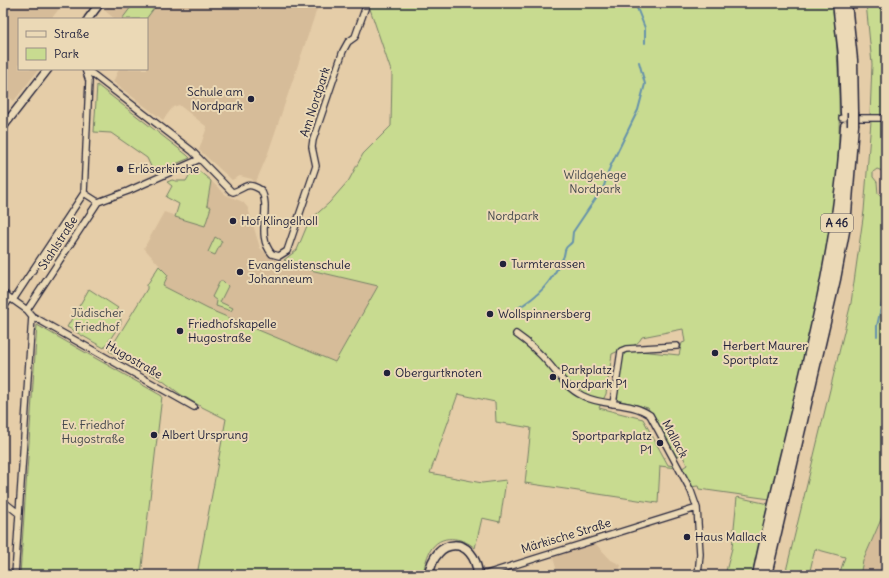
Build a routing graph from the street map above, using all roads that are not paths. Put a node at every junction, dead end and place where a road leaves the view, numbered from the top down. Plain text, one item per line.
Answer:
1 (100, 3) edge
2 (838, 3) edge
3 (846, 3) edge
4 (366, 6) dead end
5 (89, 18) edge
6 (47, 70) edge
7 (86, 70) edge
8 (87, 70) edge
9 (886, 118) edge
10 (848, 119) junction
11 (3, 127) edge
12 (200, 159) junction
13 (84, 193) junction
14 (98, 202) junction
15 (3, 293) edge
16 (12, 299) junction
17 (3, 309) edge
18 (27, 310) junction
19 (32, 316) junction
20 (516, 334) dead end
21 (677, 346) dead end
22 (613, 404) junction
23 (194, 407) dead end
24 (3, 501) edge
25 (697, 508) junction
26 (18, 513) junction
27 (15, 575) edge
28 (429, 575) edge
29 (478, 575) edge
30 (698, 575) edge
31 (758, 575) edge
32 (766, 575) edge

1 - 5 street
2 - 10 highway, A 46
3 - 10 highway, A 46
4 - 12 street, Am Nordpark
6 - 11 street
7 - 13 street
8 - 12 street
9 - 10 street
10 - 31 highway, A 46
10 - 32 highway, A 46
12 - 14 street
13 - 14 street
13 - 16 street, Stahlstraße
14 - 18 street, Stahlstraße
15 - 16 street, Hugostraße
16 - 17 street, Stahlstraße
16 - 18 street, Hugostraße
18 - 19 street, Hugostraße
19 - 23 street, Hugostraße
19 - 26 street
20 - 22 street, Mallack
21 - 22 street
22 - 25 street, Mallack
24 - 26 street
25 - 29 street, Märkische Straße
25 - 30 street, Mallack
26 - 27 street
28 - 29 main road, Märkische Straße

